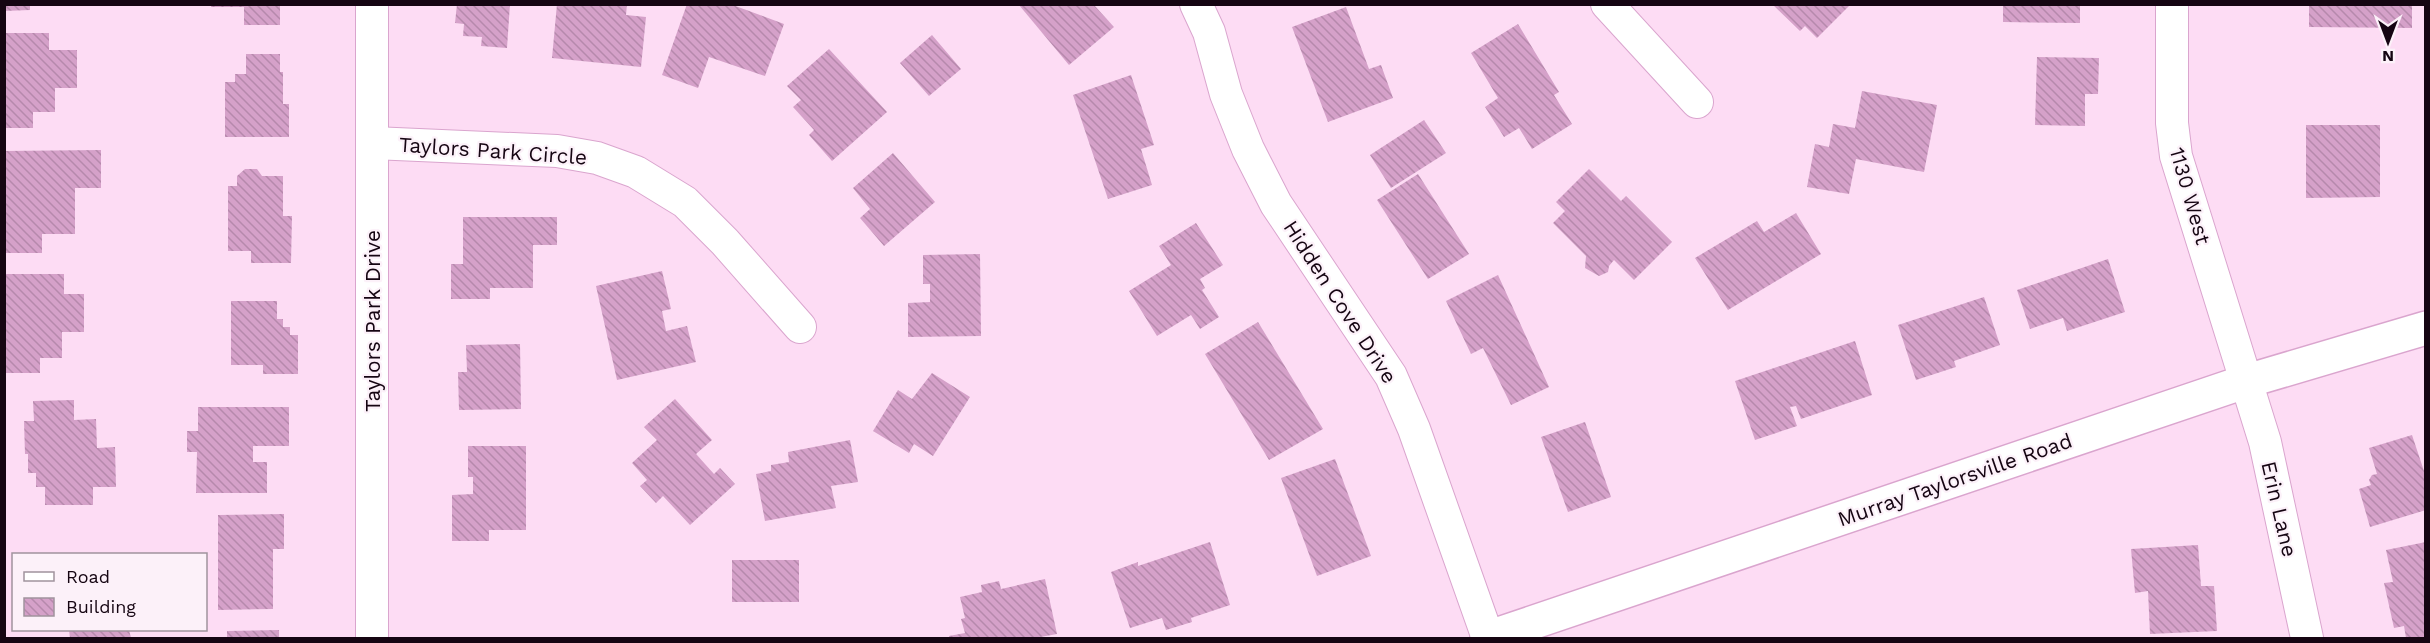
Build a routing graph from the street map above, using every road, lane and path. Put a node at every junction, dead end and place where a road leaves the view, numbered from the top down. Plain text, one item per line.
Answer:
1 (372, 4) edge
2 (1196, 4) edge
3 (1607, 4) edge
4 (2172, 4) edge
5 (1697, 102) dead end
6 (373, 142) junction
7 (800, 327) dead end
8 (2426, 328) edge
9 (2247, 381) junction
10 (1487, 638) edge
11 (372, 639) edge
12 (2307, 639) edge

1 - 6 street, Taylors Park Drive
2 - 10 street, Hidden Cove Drive
3 - 5 street
4 - 9 street, 1130 West
6 - 7 street, Taylors Park Circle
6 - 11 street, Taylors Park Drive
8 - 9 street, Murray Taylorsville Road
9 - 10 street, Murray Taylorsville Road
9 - 12 street, Erin Lane

